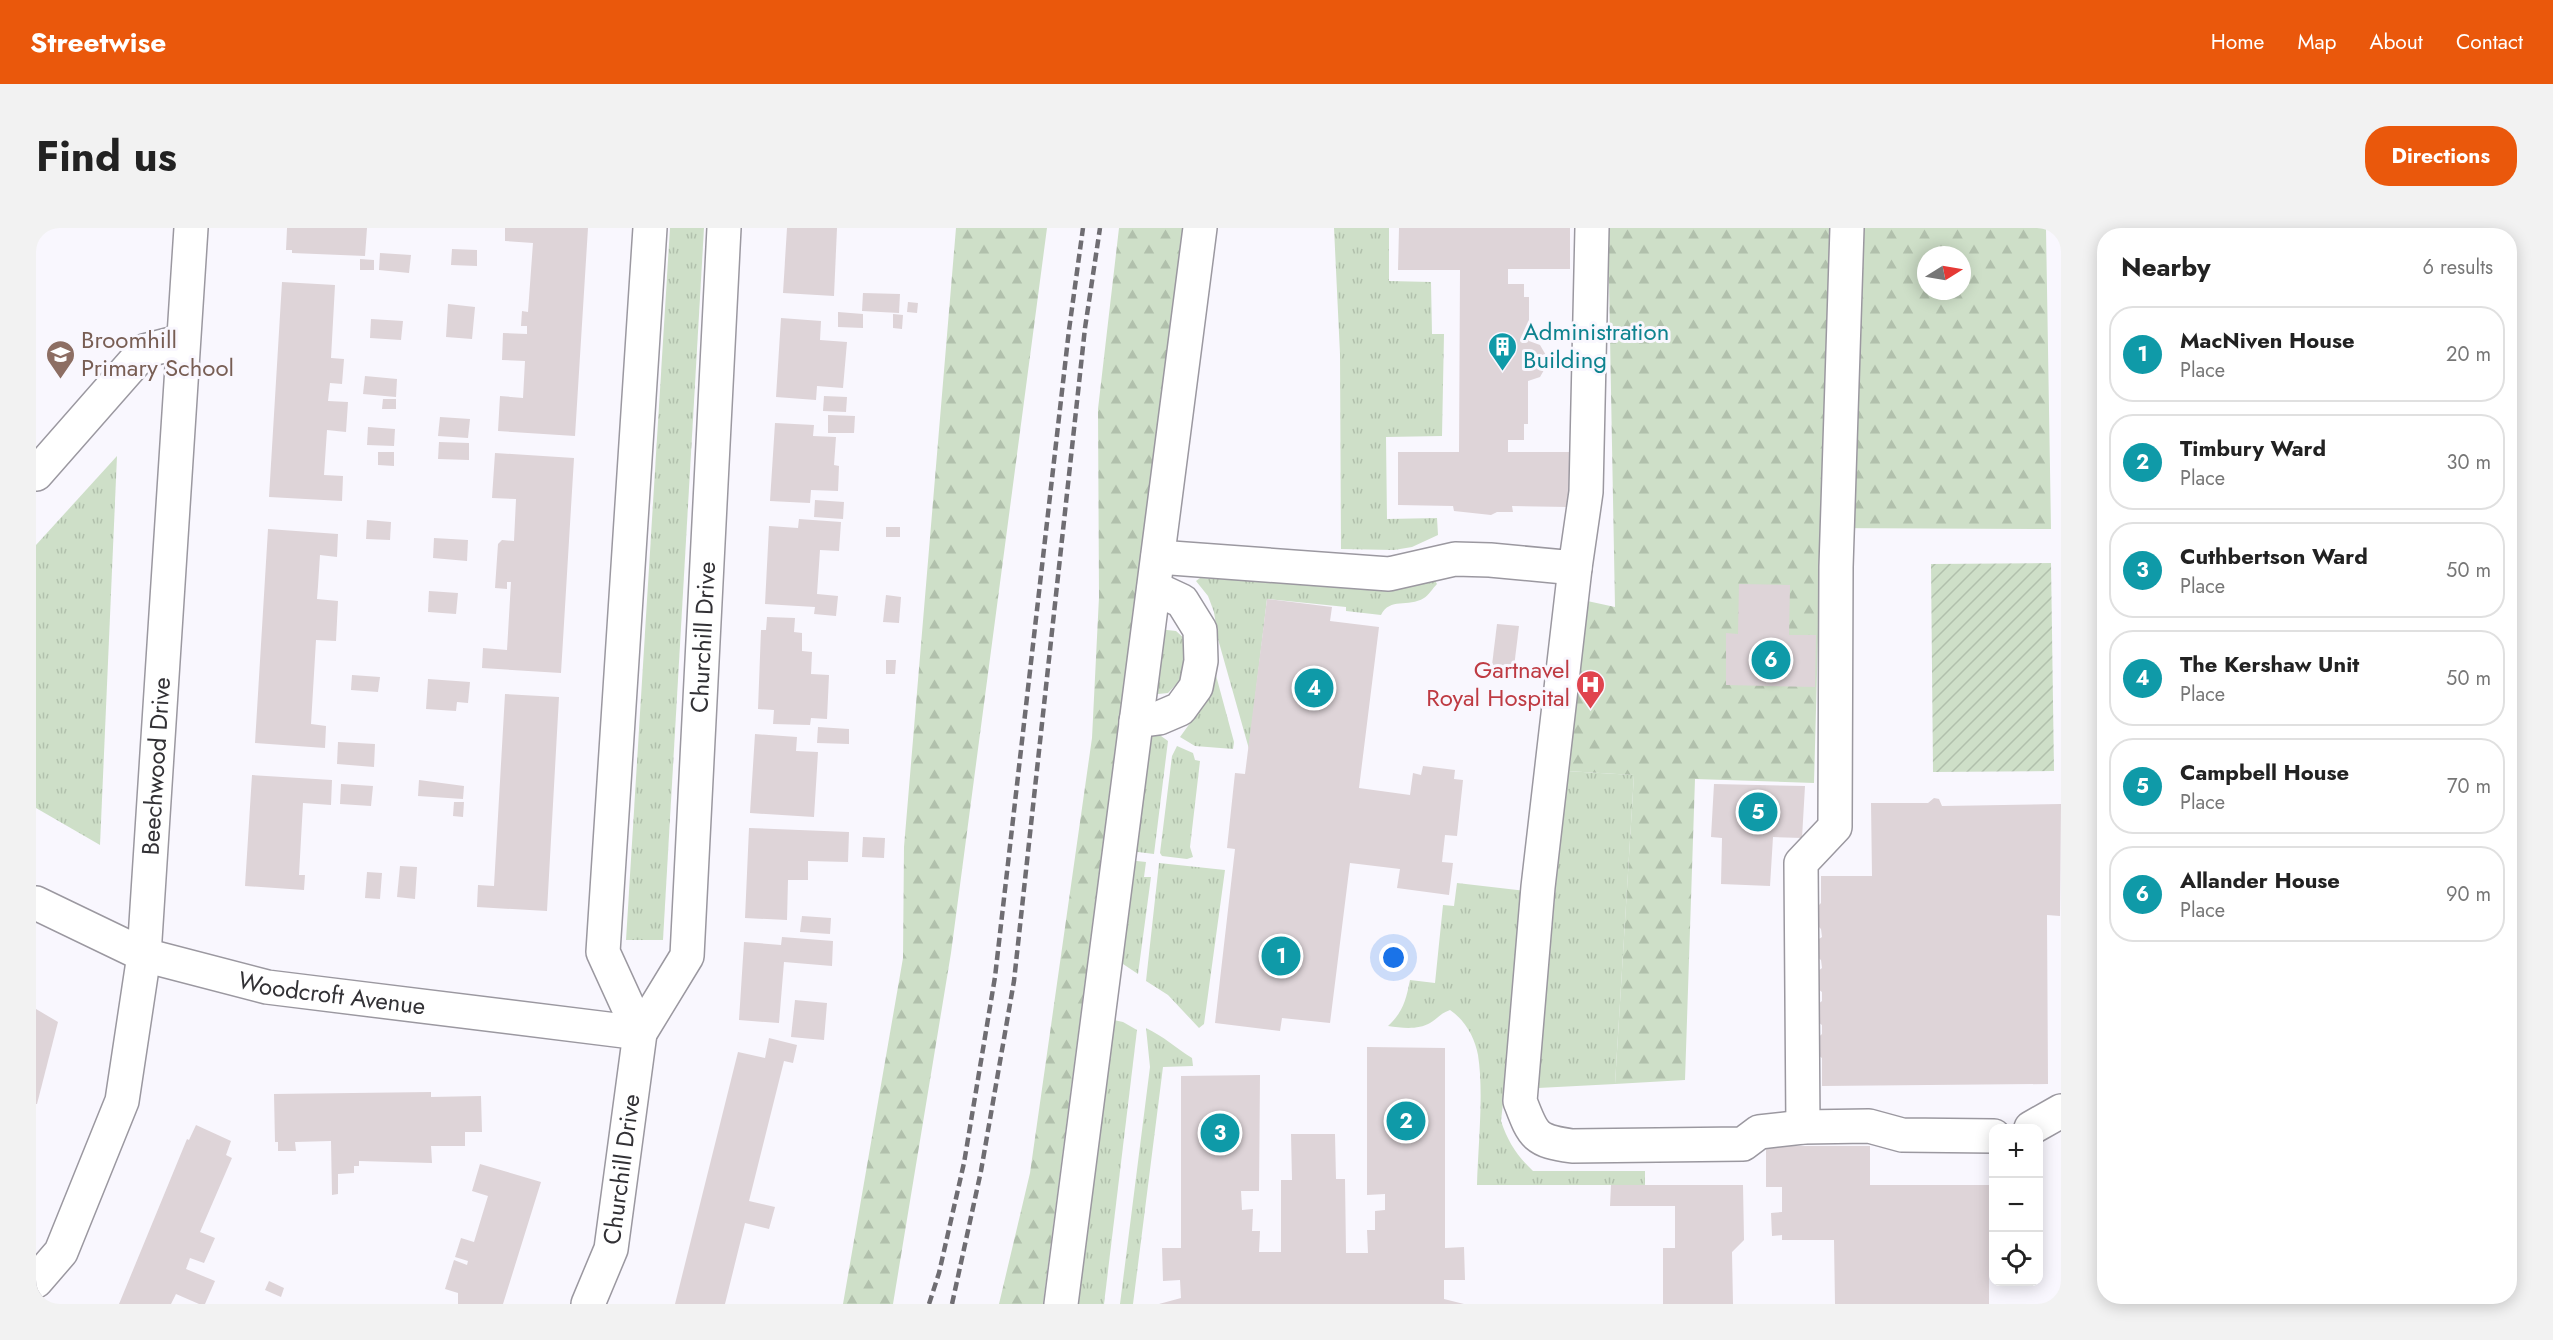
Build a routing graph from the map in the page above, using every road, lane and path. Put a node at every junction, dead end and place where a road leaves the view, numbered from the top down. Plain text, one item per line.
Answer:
1 (191, 228) edge
2 (650, 228) edge
3 (724, 228) edge
4 (1200, 228) edge
5 (1592, 228) edge
6 (1847, 228) edge
7 (183, 341) junction
8 (36, 474) edge
9 (1575, 568) junction
10 (1156, 572) junction
11 (1136, 720) junction
12 (36, 903) edge
13 (144, 955) junction
14 (640, 1033) junction
15 (2061, 1111) edge
16 (2038, 1124) edge
17 (1803, 1127) junction
18 (1989, 1136) edge
19 (36, 1281) edge
20 (588, 1304) edge
21 (1061, 1304) edge

1 - 7 street, Beechwood Drive
2 - 14 street
3 - 14 street, Churchill Drive
4 - 10 street
5 - 9 street
6 - 17 street
7 - 8 street
7 - 13 street, Beechwood Drive
9 - 10 street
9 - 17 street
10 - 11 street
10 - 11 street
11 - 21 street
12 - 13 street, Woodcroft Avenue
13 - 14 street, Woodcroft Avenue
13 - 19 street, Beechwood Drive
14 - 20 street, Churchill Drive
15 - 16 street
17 - 18 street

